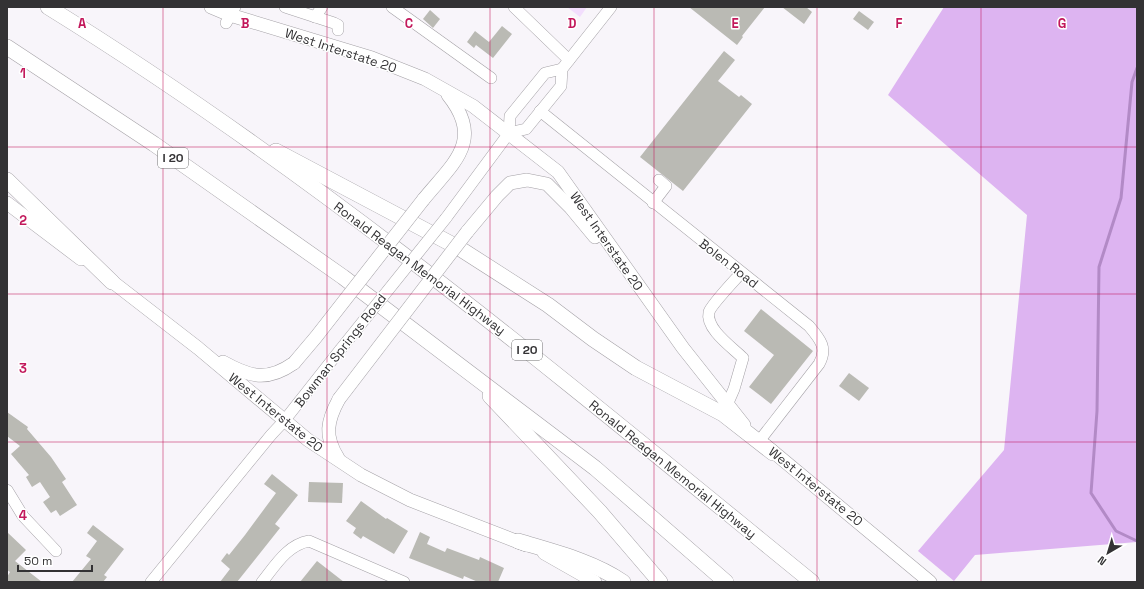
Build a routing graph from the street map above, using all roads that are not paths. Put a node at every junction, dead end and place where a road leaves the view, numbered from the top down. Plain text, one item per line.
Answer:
1 (48, 7) edge
2 (211, 7) edge
3 (392, 7) edge
4 (514, 7) edge
5 (611, 7) edge
6 (282, 9) edge
7 (319, 12) edge
8 (230, 15) edge
9 (338, 30) dead end
10 (7, 47) edge
11 (7, 54) edge
12 (569, 60) junction
13 (562, 70) junction
14 (491, 78) dead end
15 (61, 83) junction
16 (444, 90) junction
17 (540, 111) junction
18 (234, 128) junction
19 (509, 133) junction
20 (7, 180) edge
21 (659, 180) dead end
22 (653, 203) junction
23 (7, 204) edge
24 (622, 261) junction
25 (741, 273) junction
26 (112, 282) junction
27 (198, 348) junction
28 (460, 365) junction
29 (727, 405) junction
30 (284, 421) junction
31 (760, 440) junction
32 (773, 453) junction
33 (340, 461) junction
34 (7, 490) edge
35 (518, 540) junction
36 (56, 551) dead end
37 (151, 582) edge
38 (262, 582) edge
39 (404, 582) edge
40 (596, 582) edge
41 (623, 582) edge
42 (660, 582) edge
43 (726, 582) edge
44 (812, 582) edge
45 (930, 582) edge

1 - 18 highway, Ronald Reagan Memorial Highway / I 20
2 - 8 main road, West Interstate 20
3 - 14 street
4 - 12 street
5 - 12 street
6 - 7 street
7 - 9 street
8 - 16 main road, West Interstate 20
10 - 15 highway, I 20
11 - 15 highway
12 - 13 street
13 - 17 street
13 - 19 street
15 - 28 highway, I 20
16 - 19 main road, West Interstate 20
16 - 27 main road, bridge
17 - 19 street
17 - 22 street, Bolen Road
18 - 32 highway
18 - 44 highway, Ronald Reagan Memorial Highway / I 20
19 - 24 main road, West Interstate 20
19 - 30 street, Bowman Springs Road, bridge
20 - 26 highway
21 - 22 street
22 - 25 street, Bolen Road
23 - 26 main road, West Interstate 20
24 - 29 main road, West Interstate 20
24 - 33 main road, bridge
25 - 29 street
25 - 31 street, Bolen Road
26 - 27 main road, West Interstate 20
27 - 30 main road, West Interstate 20
28 - 42 highway
28 - 43 highway, I 20
29 - 31 main road, West Interstate 20
30 - 33 main road, West Interstate 20
30 - 37 street, Bowman Springs Road
31 - 32 main road, West Interstate 20
32 - 45 main road, West Interstate 20
33 - 35 main road, West Interstate 20
34 - 36 street
35 - 40 main road, West Interstate 20
35 - 41 highway
38 - 39 street

